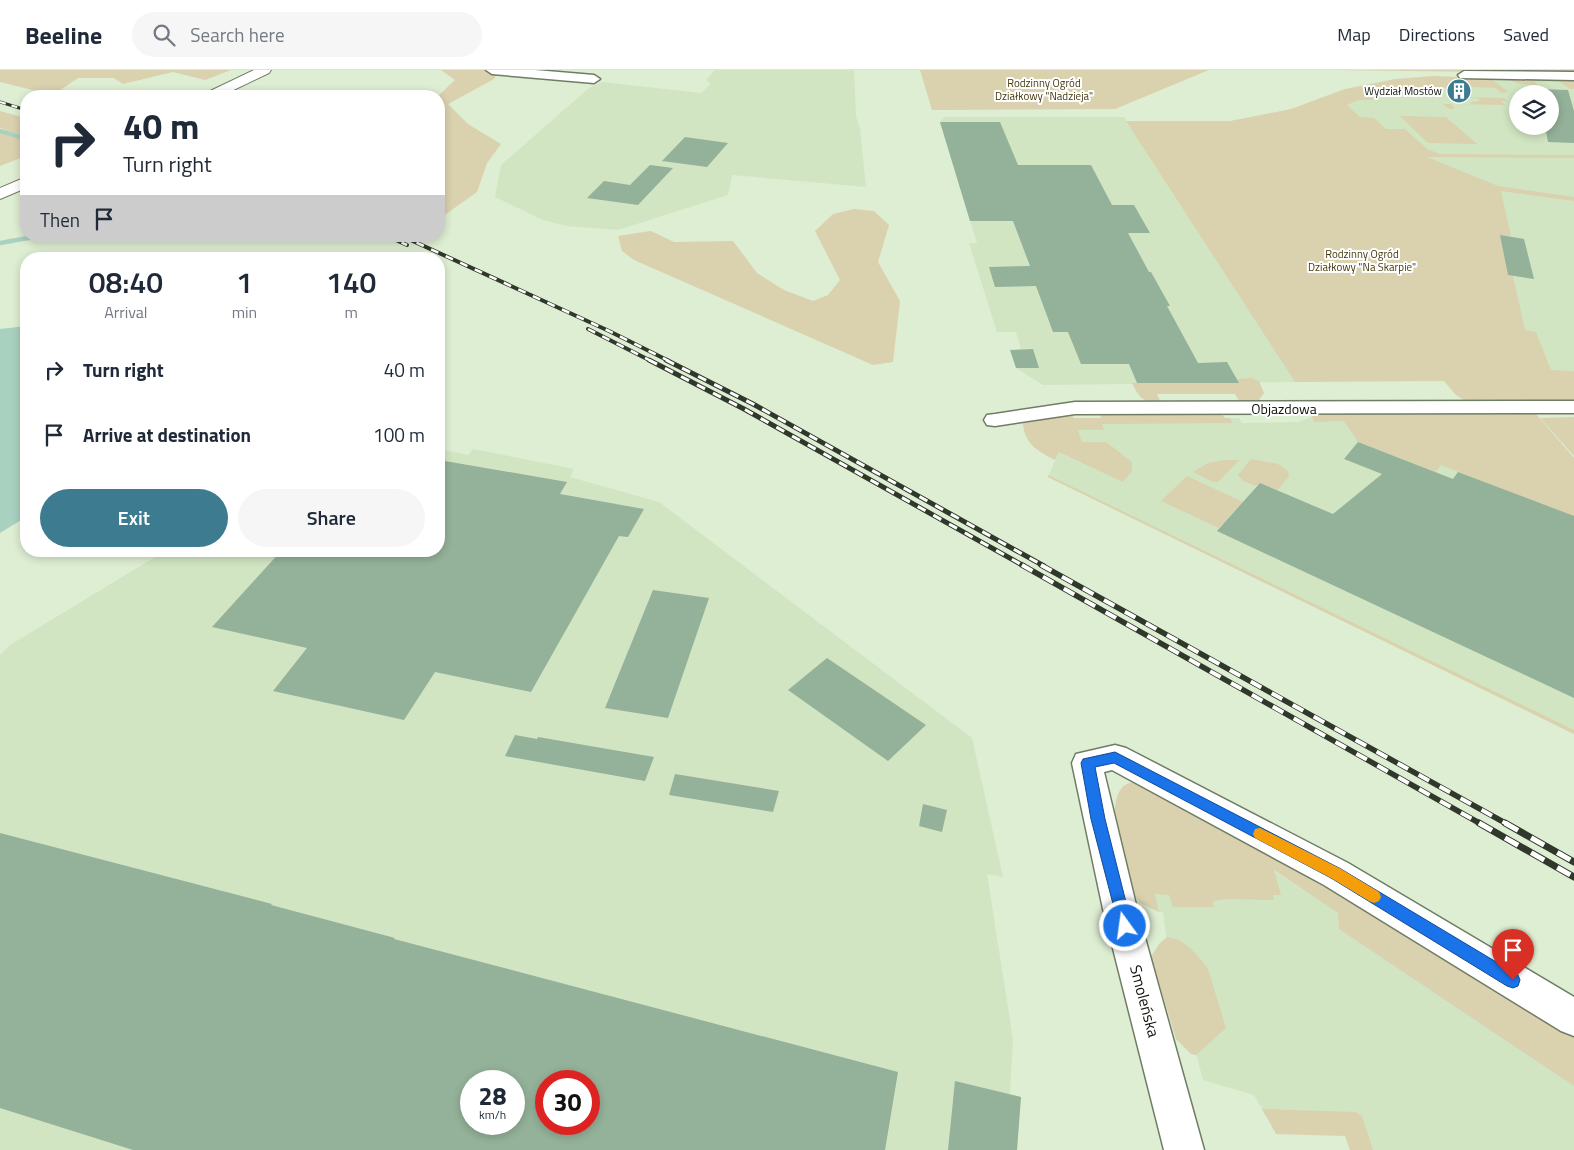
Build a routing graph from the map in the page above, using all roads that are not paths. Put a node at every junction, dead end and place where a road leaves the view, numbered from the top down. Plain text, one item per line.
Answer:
1 (264, 70) edge
2 (492, 70) edge
3 (1464, 75) dead end
4 (1574, 76) edge
5 (594, 79) dead end
6 (223, 90) edge
7 (20, 185) edge
8 (0, 194) edge
9 (1574, 407) edge
10 (995, 420) dead end
11 (1574, 1018) edge
12 (1184, 1150) edge

1 - 6 street
2 - 5 street
3 - 4 street
7 - 8 street
9 - 10 street, Objazdowa
11 - 12 street, Smoleńska

